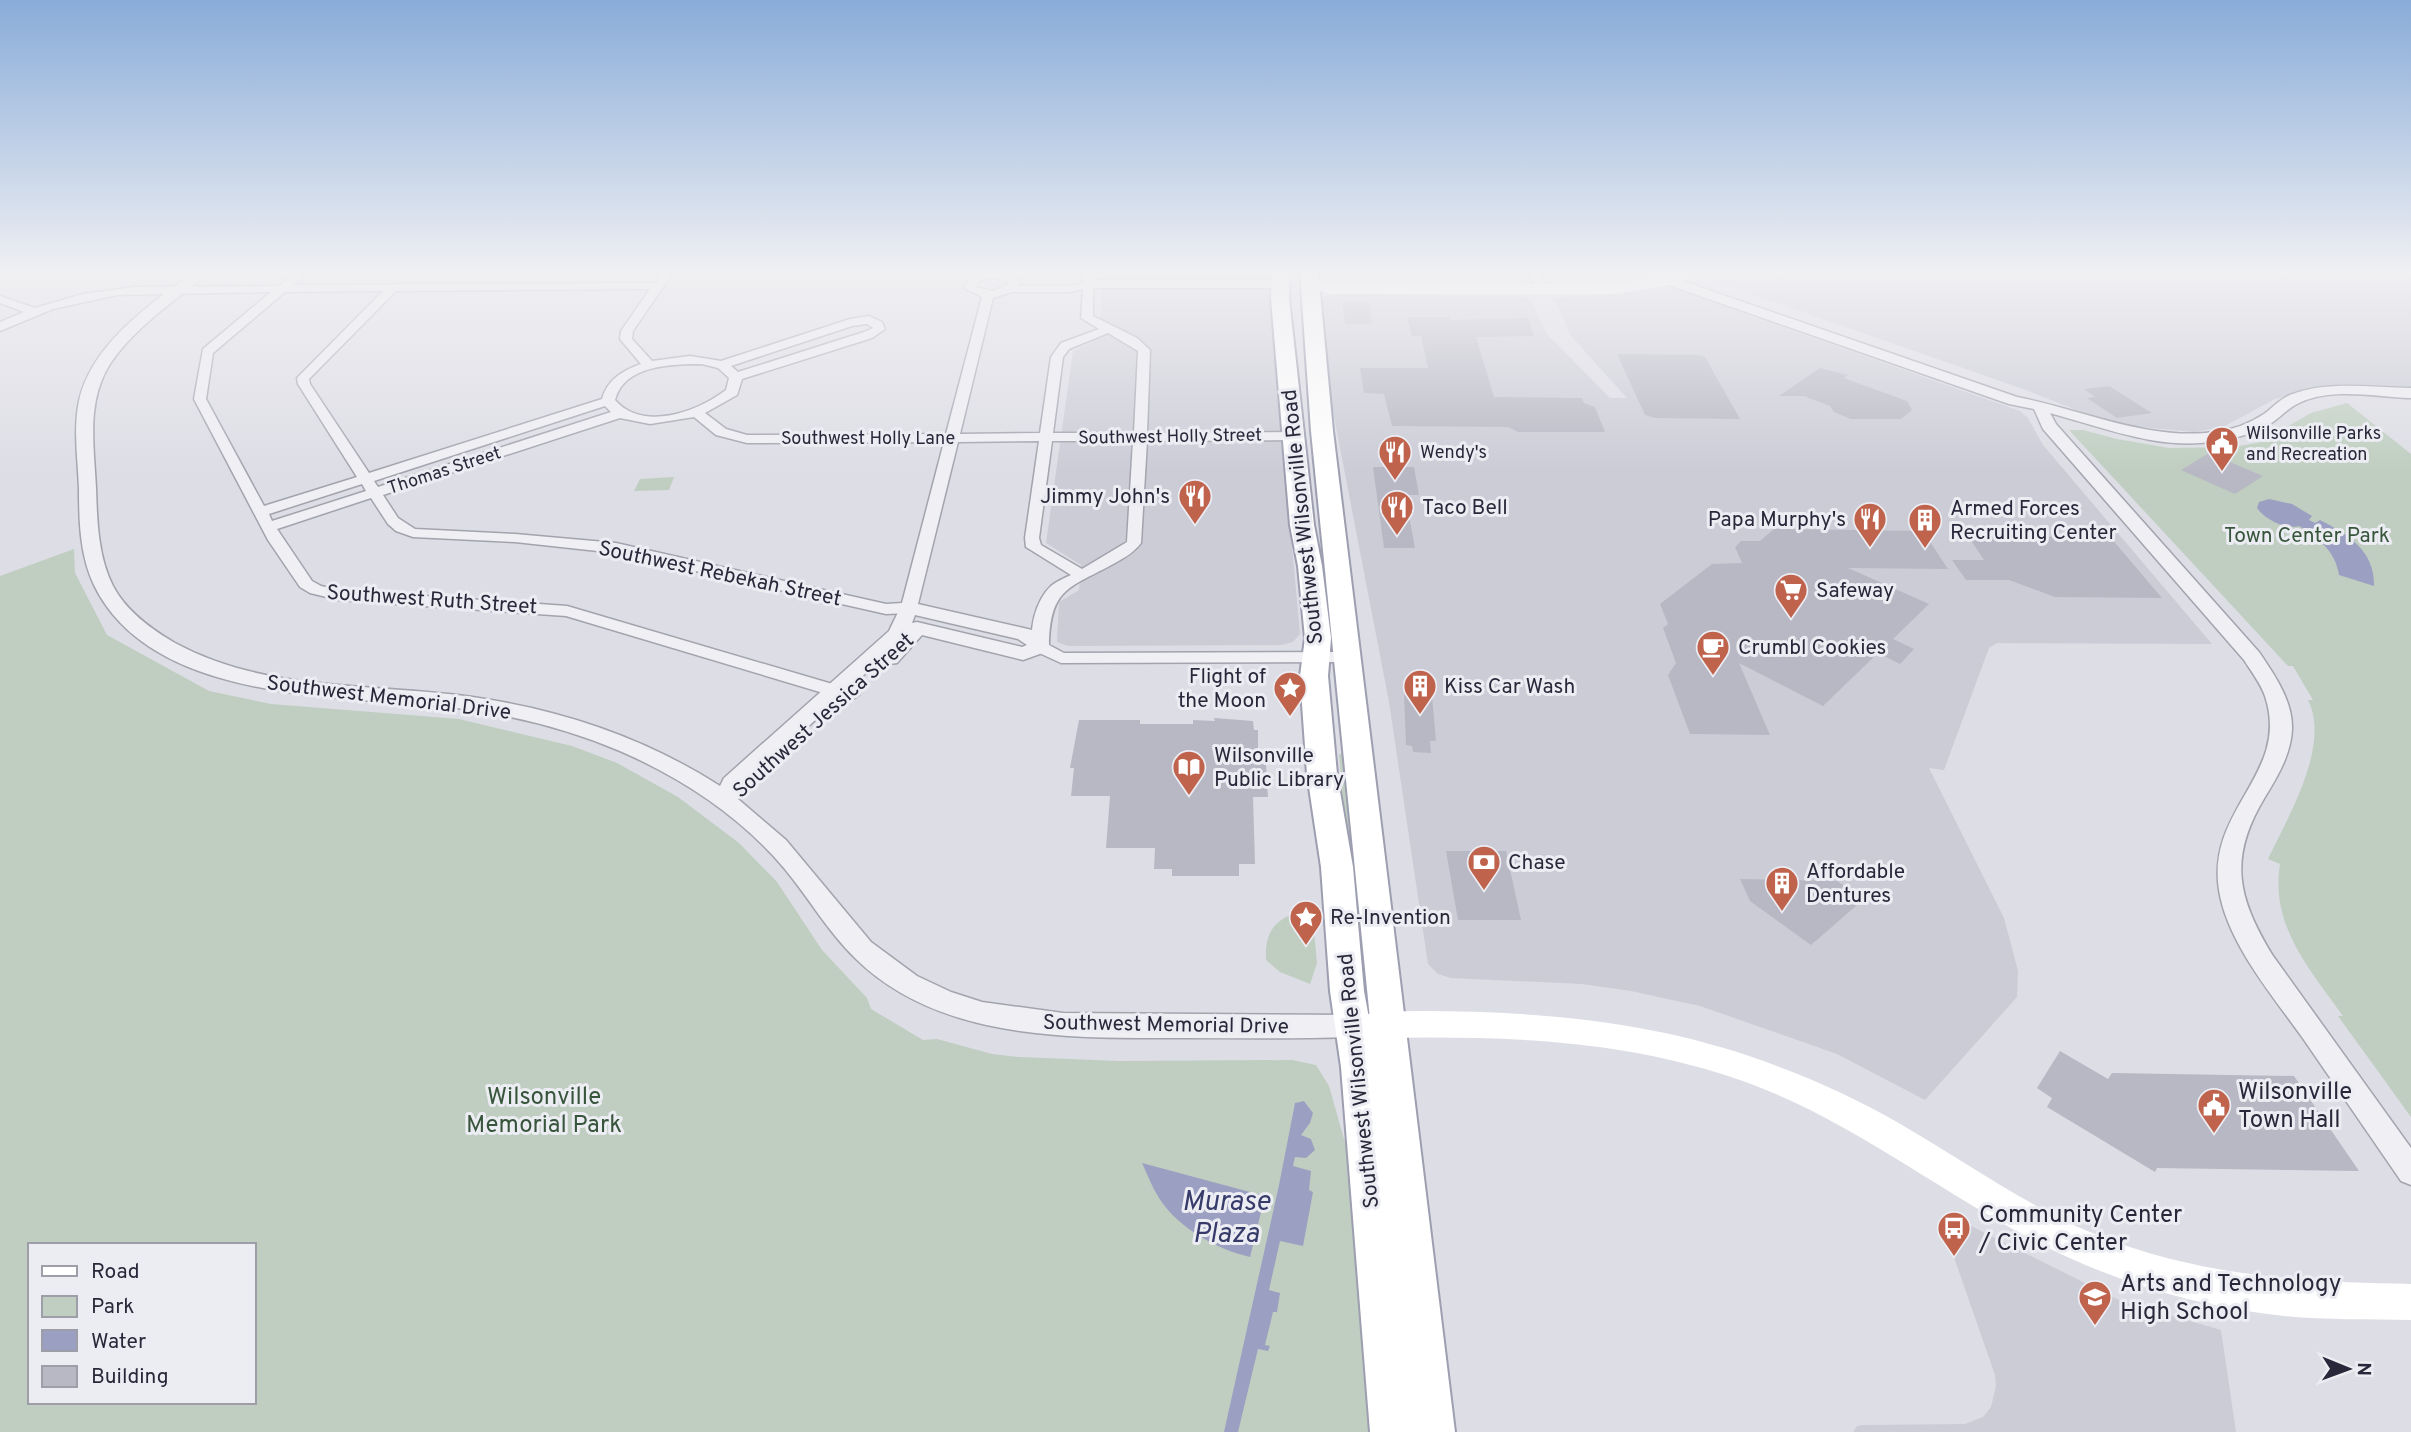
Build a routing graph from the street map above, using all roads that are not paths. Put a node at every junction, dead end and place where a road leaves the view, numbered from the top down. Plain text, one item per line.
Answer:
1 (126, 338) edge
2 (224, 338) edge
3 (343, 338) edge
4 (626, 338) edge
5 (805, 338) edge
6 (859, 338) edge
7 (977, 338) edge
8 (1086, 338) edge
9 (1125, 338) edge
10 (1284, 338) edge
11 (1315, 338) edge
12 (1846, 338) edge
13 (722, 365) junction
14 (649, 366) junction
15 (736, 377) junction
16 (2411, 393) edge
17 (608, 401) junction
18 (2042, 405) junction
19 (697, 413) junction
20 (619, 414) junction
21 (1294, 436) junction
22 (1046, 437) junction
23 (1140, 437) junction
24 (951, 438) junction
25 (366, 479) junction
26 (375, 492) junction
27 (261, 512) junction
28 (268, 527) junction
29 (1082, 575) junction
30 (908, 612) junction
31 (1041, 647) junction
32 (1316, 657) junction
33 (1348, 657) junction
34 (843, 692) junction
35 (726, 802) junction
36 (1370, 1026) junction
37 (2411, 1172) edge
38 (2411, 1302) edge
39 (1392, 1432) edge
40 (1433, 1432) edge

1 - 35 street, Southwest Memorial Drive
2 - 27 street, Southwest Ruth Street
3 - 25 street, Southwest Rebekah Street
4 - 14 street
5 - 13 street
6 - 15 street
7 - 24 street, Southwest Jessica Street
8 - 22 street
9 - 23 street
10 - 21 main road, Southwest Wilsonville Road
11 - 33 main road, Southwest Wilsonville Road
12 - 18 street
13 - 14 street
13 - 15 street
14 - 17 street
15 - 19 street
16 - 18 street
17 - 20 street
17 - 25 street, Thomas Street
18 - 37 street
19 - 20 street
19 - 24 street, Southwest Holly Lane
20 - 26 street, Thomas Street
21 - 23 street, Southwest Holly Street
21 - 32 main road, Southwest Wilsonville Road
22 - 23 street, Southwest Holly Street
22 - 24 street, Southwest Holly Lane
22 - 29 street
23 - 29 street
24 - 30 street, Southwest Jessica Street
25 - 26 street, Southwest Rebekah Street
25 - 27 street, Thomas Street
26 - 28 street, Thomas Street
26 - 30 street, Southwest Rebekah Street
27 - 28 street, Southwest Ruth Street
28 - 34 street, Southwest Ruth Street
29 - 31 street
30 - 31 street, Southwest Rebekah Street
30 - 34 street, Southwest Jessica Street
31 - 32 street, Southwest Rebekah Street
32 - 33 street, Southwest Rebekah Street
32 - 36 main road, Southwest Wilsonville Road
33 - 36 main road, Southwest Wilsonville Road
34 - 35 street, Southwest Jessica Street
35 - 36 street, Southwest Memorial Drive
36 - 38 main road
36 - 39 main road, Southwest Wilsonville Road
36 - 40 main road, Southwest Wilsonville Road

